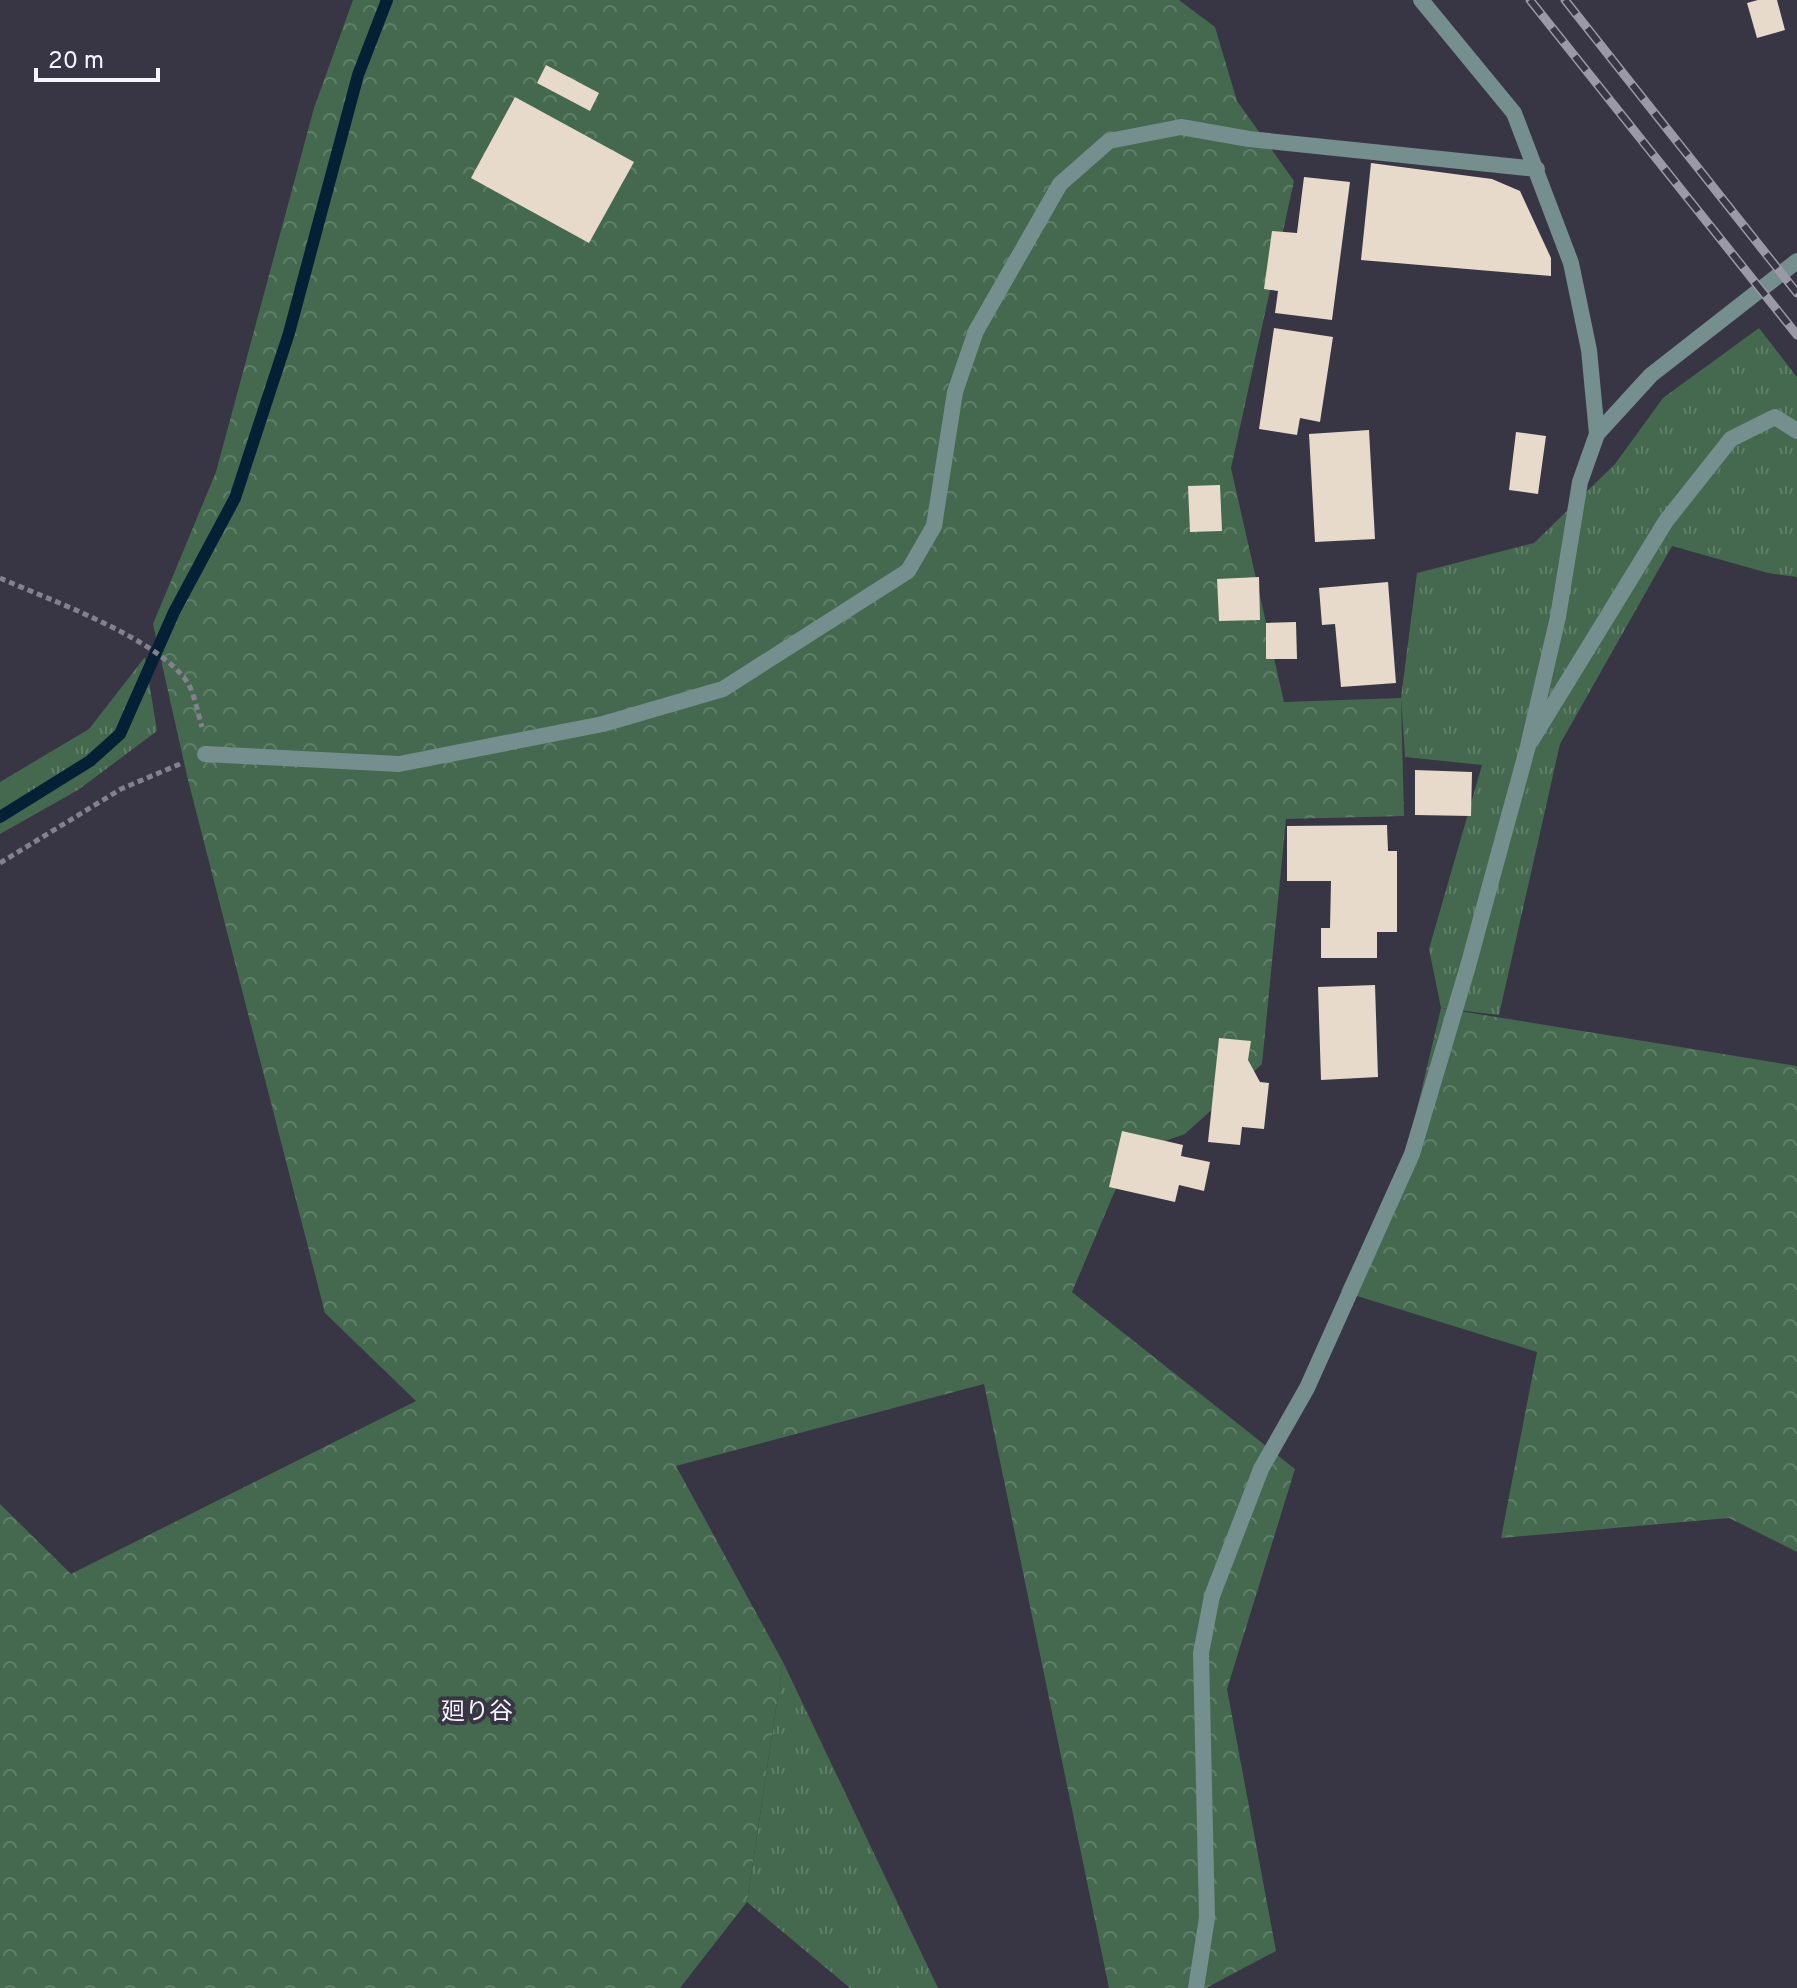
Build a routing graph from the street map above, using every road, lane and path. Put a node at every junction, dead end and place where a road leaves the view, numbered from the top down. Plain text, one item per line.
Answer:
1 (1421, 0) edge
2 (1537, 169) junction
3 (1797, 261) edge
4 (1797, 431) edge
5 (1597, 434) junction
6 (0, 578) edge
7 (1528, 746) junction
8 (205, 754) junction
9 (0, 863) edge
10 (1196, 1988) edge

1 - 2 street
2 - 5 street
2 - 8 street
3 - 5 street
4 - 7 street
5 - 7 street
6 - 8 path
7 - 10 street
8 - 9 path

